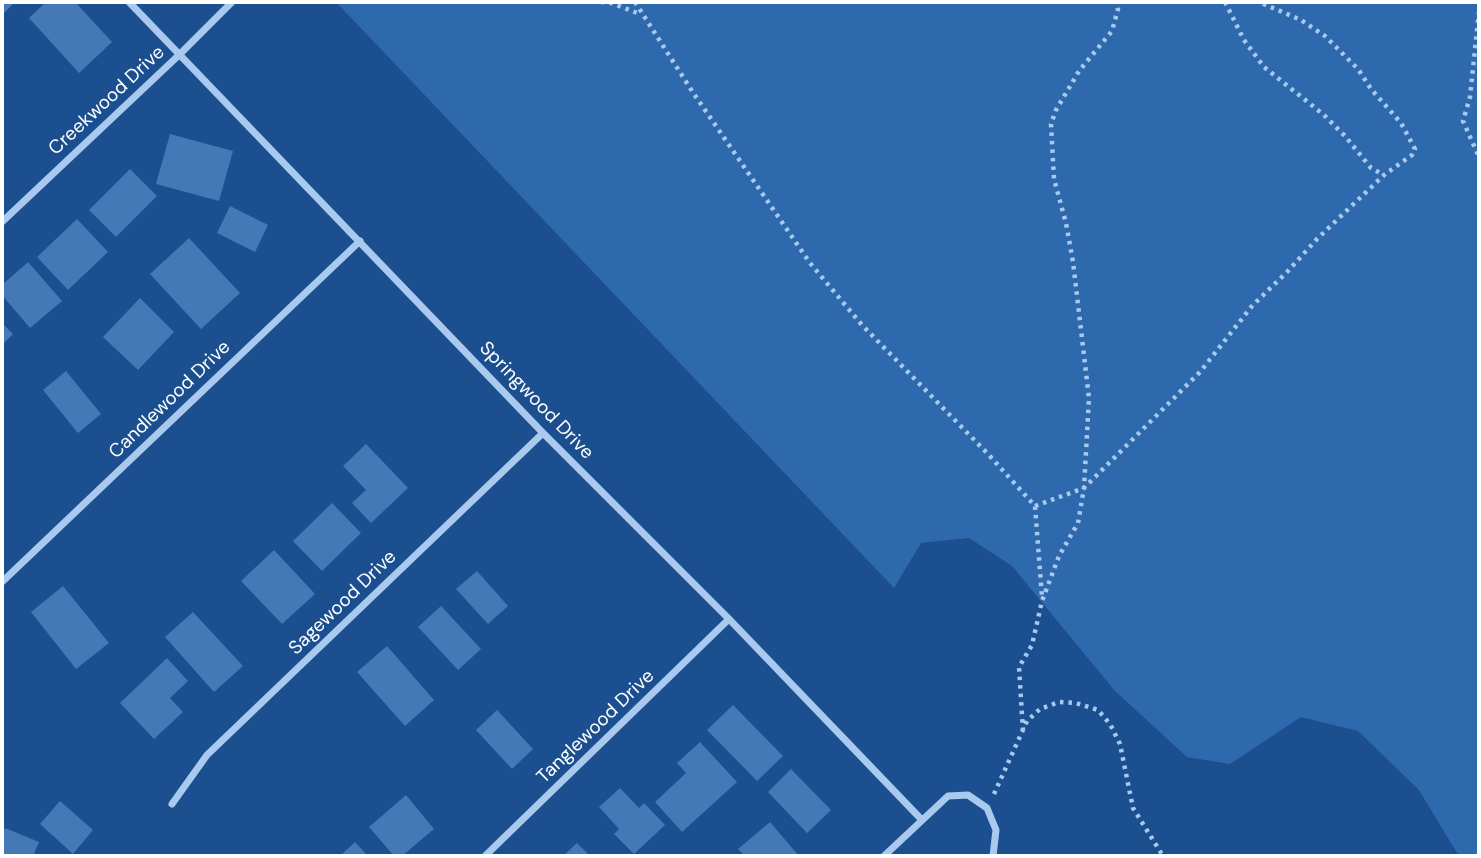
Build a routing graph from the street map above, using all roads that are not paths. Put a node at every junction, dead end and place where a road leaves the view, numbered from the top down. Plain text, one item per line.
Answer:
1 (129, 2) edge
2 (232, 2) edge
3 (179, 55) junction
4 (2, 222) edge
5 (360, 241) junction
6 (543, 433) junction
7 (2, 582) edge
8 (729, 619) junction
9 (172, 804) dead end
10 (922, 820) junction
11 (485, 856) edge
12 (884, 856) edge
13 (993, 856) edge

1 - 3 street, Springwood Drive
2 - 3 street, Creekwood Drive
3 - 4 street, Creekwood Drive
3 - 5 street, Springwood Drive
5 - 6 street, Springwood Drive
5 - 7 street, Candlewood Drive
6 - 8 street, Springwood Drive
6 - 9 street, Sagewood Drive
8 - 10 street, Springwood Drive
8 - 11 street, Tanglewood Drive
10 - 12 street
10 - 13 street

